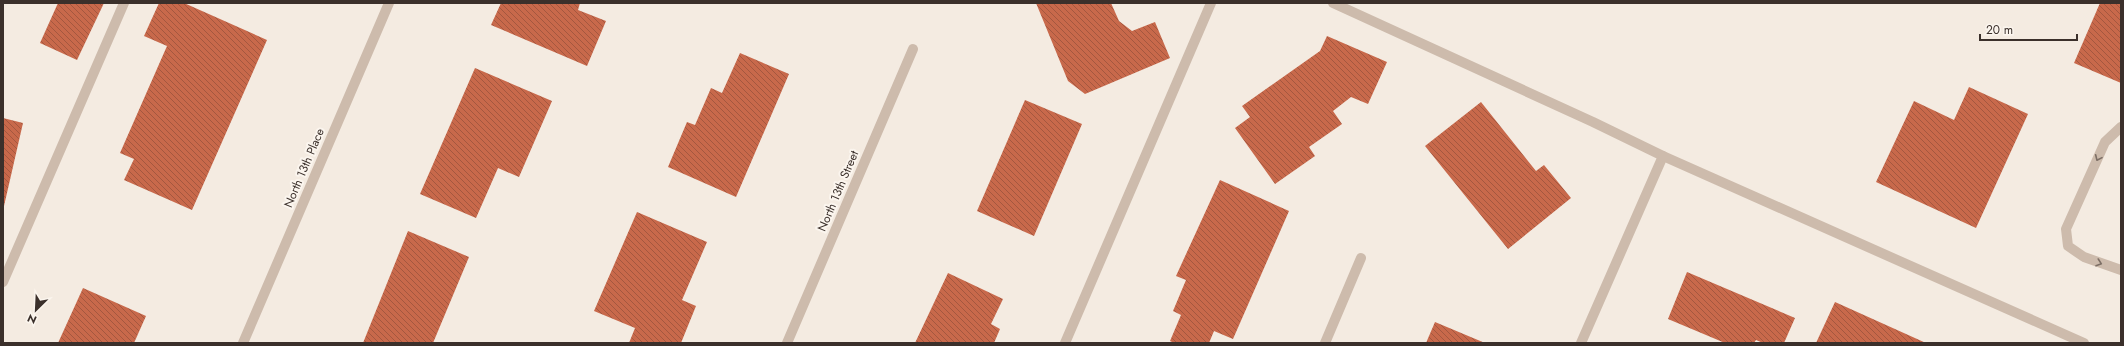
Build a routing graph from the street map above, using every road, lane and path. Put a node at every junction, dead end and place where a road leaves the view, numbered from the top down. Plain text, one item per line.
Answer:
1 (124, 3) edge
2 (389, 3) edge
3 (1211, 3) edge
4 (1333, 3) edge
5 (913, 50) dead end
6 (2121, 127) edge
7 (1663, 156) junction
8 (1361, 258) dead end
9 (2121, 270) edge
10 (3, 282) edge
11 (243, 343) edge
12 (787, 343) edge
13 (1065, 343) edge
14 (1325, 343) edge
15 (1581, 343) edge
16 (2084, 343) edge

1 - 10 street
2 - 11 street, North 13th Place
3 - 13 street
4 - 7 street
5 - 12 street, North 13th Street
6 -> 9 street
7 - 15 street
7 - 16 street
8 - 14 street

